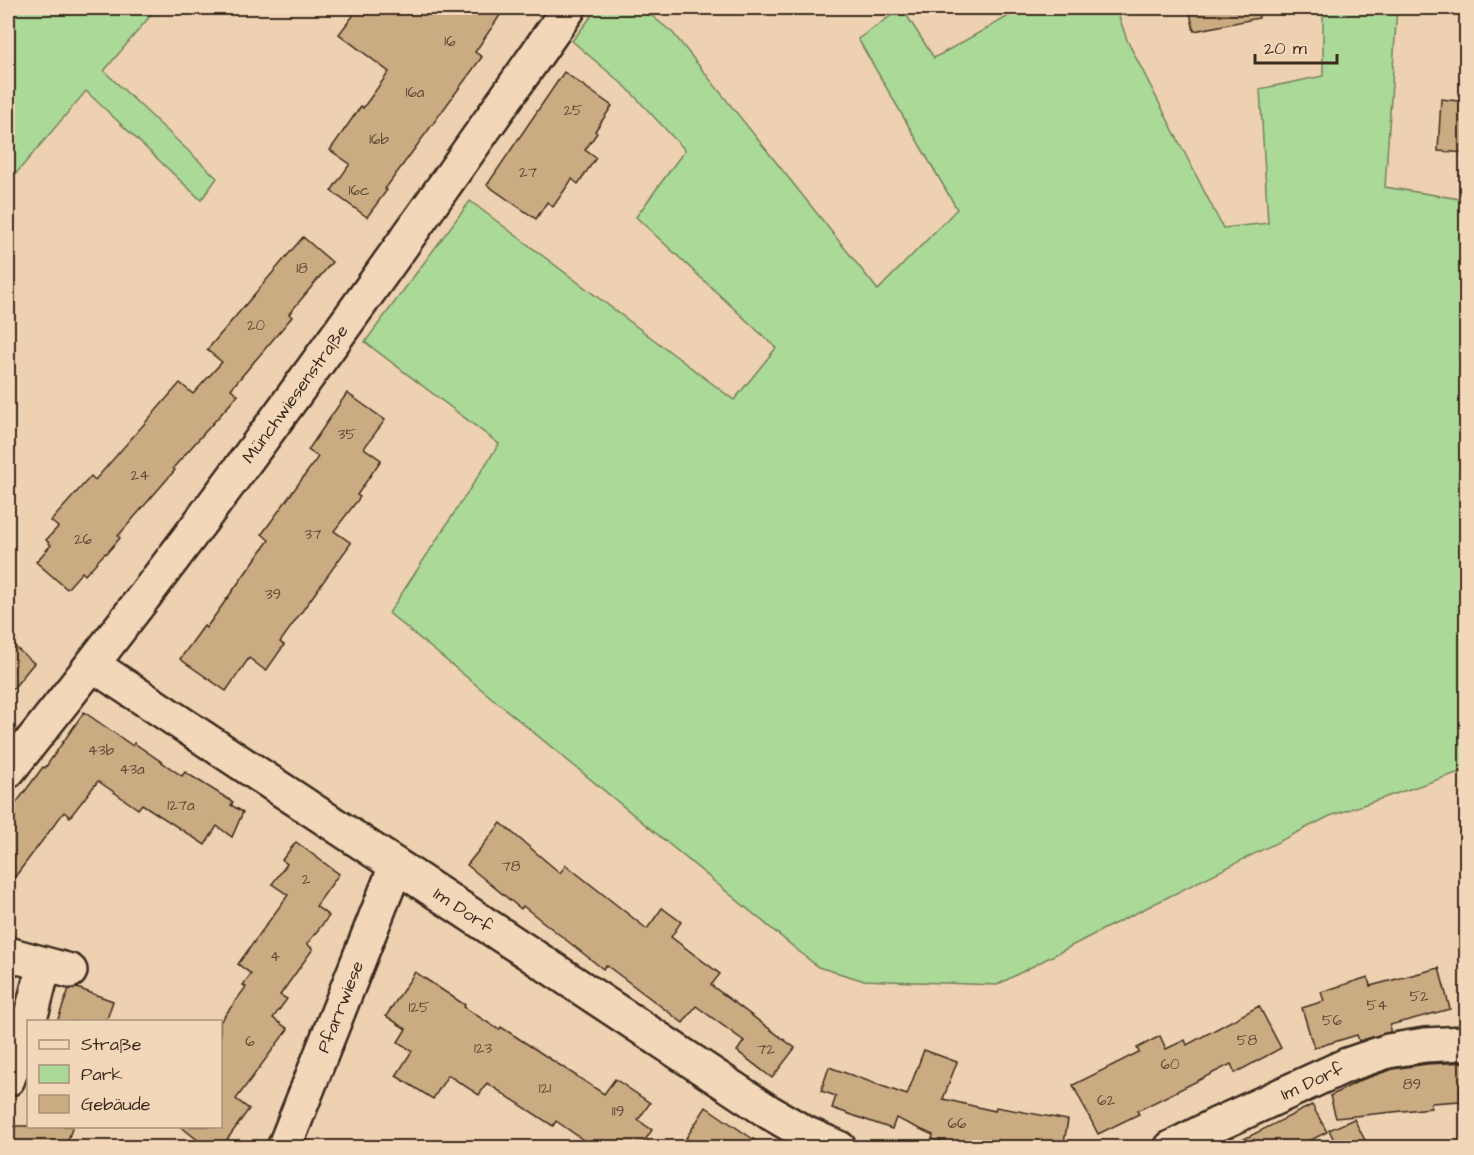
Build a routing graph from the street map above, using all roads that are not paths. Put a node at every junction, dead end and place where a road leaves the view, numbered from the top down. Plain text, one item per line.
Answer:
1 (568, 8) edge
2 (93, 665) junction
3 (8, 771) edge
4 (396, 866) junction
5 (8, 954) edge
6 (29, 1020) edge
7 (27, 1025) edge
8 (1465, 1036) edge
9 (8, 1079) edge
10 (284, 1148) edge
11 (839, 1148) edge
12 (1171, 1148) edge

1 - 2 street, Münchwiesenstraße
2 - 3 street, Münchwiesenstraße
2 - 4 street, Im Dorf
4 - 10 street, Pfarrwiese
4 - 11 street, Im Dorf
5 - 6 street
7 - 9 street
8 - 12 street, Im Dorf

